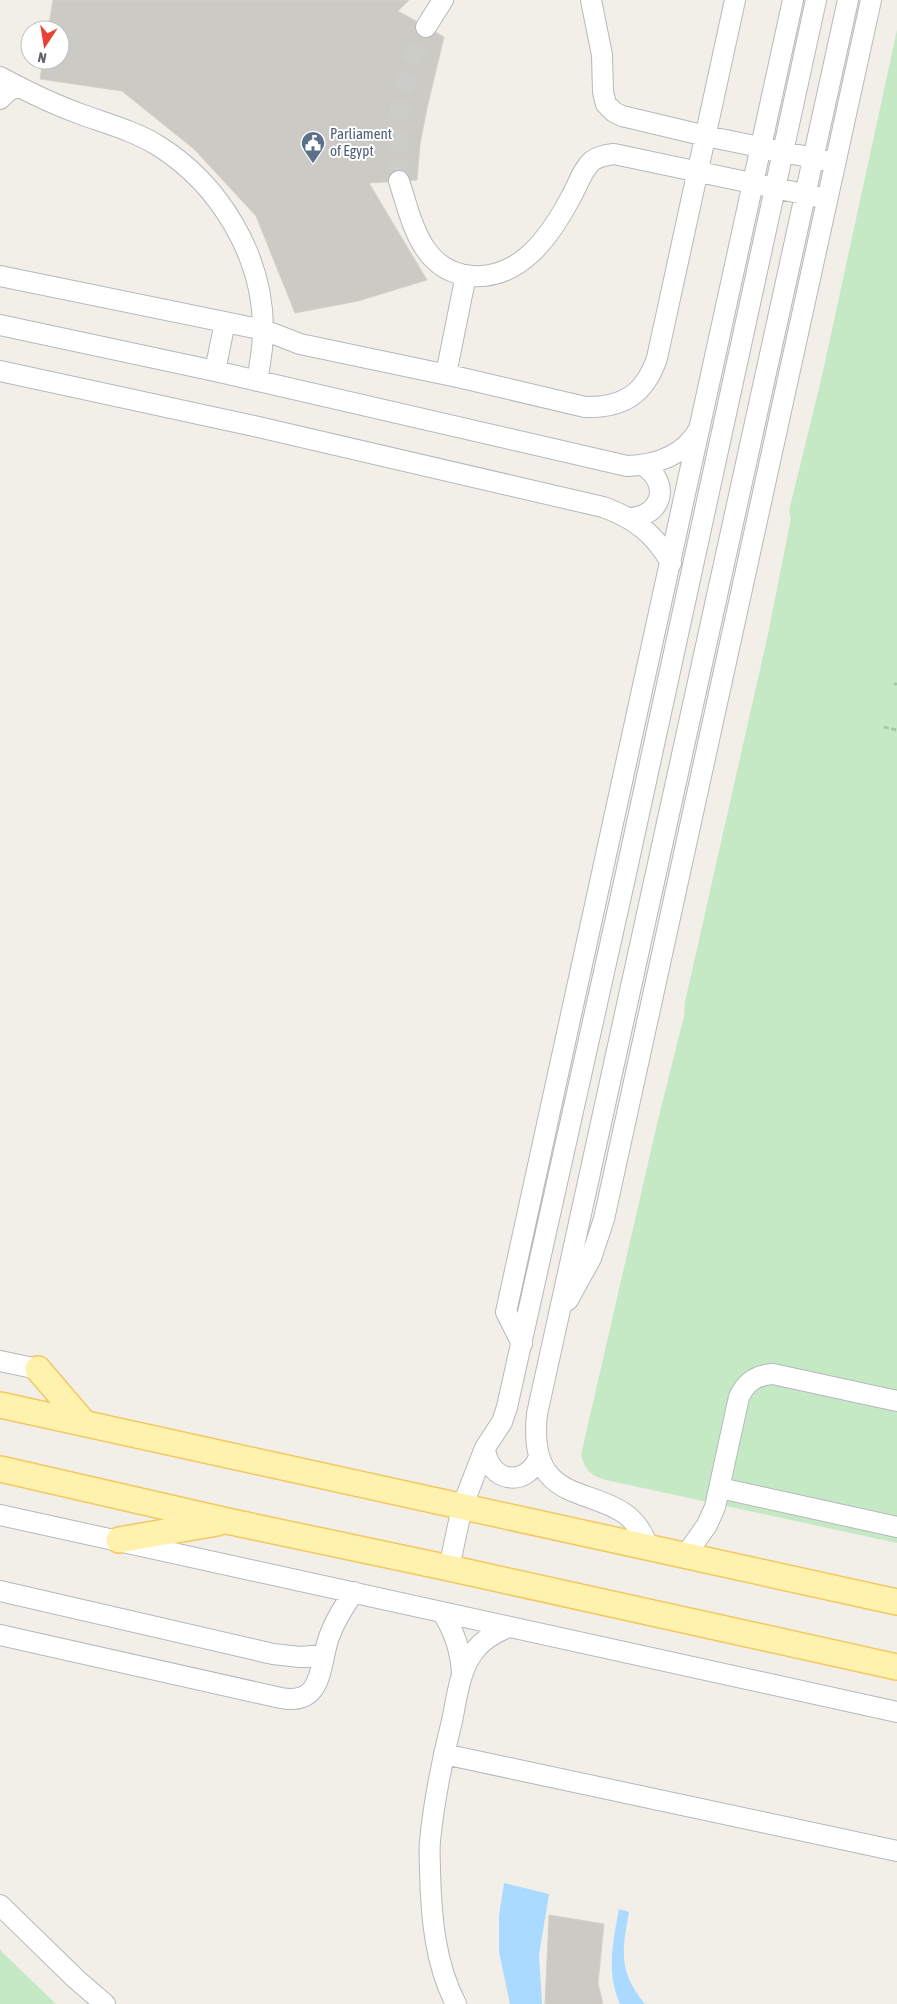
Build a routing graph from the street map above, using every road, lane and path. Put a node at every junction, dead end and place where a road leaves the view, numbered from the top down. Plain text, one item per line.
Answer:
1 (443, 0) edge
2 (591, 0) edge
3 (735, 0) edge
4 (794, 0) edge
5 (816, 0) edge
6 (848, 0) edge
7 (872, 0) edge
8 (426, 27) tunnel mouth
9 (9, 82) edge
10 (0, 98) edge
11 (706, 136) junction
12 (761, 148) junction
13 (783, 153) junction
14 (814, 159) junction
15 (834, 162) junction
16 (698, 172) junction
17 (399, 181) tunnel mouth
18 (753, 184) junction
19 (775, 189) junction
20 (806, 195) junction
21 (827, 198) junction
22 (466, 275) junction
23 (0, 276) edge
24 (225, 322) junction
25 (0, 325) edge
26 (264, 330) junction
27 (0, 371) edge
28 (215, 371) junction
29 (446, 374) junction
30 (257, 381) junction
31 (701, 425) junction
32 (644, 466) junction
33 (629, 518) junction
34 (671, 563) junction
35 (884, 727) dead end
36 (897, 730) edge
37 (608, 850) junction
38 (625, 878) junction
39 (560, 1311) junction
40 (522, 1344) junction
41 (0, 1360) edge
42 (38, 1369) joint
43 (897, 1401) edge
44 (0, 1405) edge
45 (84, 1423) junction
46 (485, 1448) junction
47 (539, 1457) junction
48 (0, 1469) edge
49 (720, 1488) junction
50 (462, 1507) junction
51 (0, 1515) edge
52 (227, 1521) junction
53 (897, 1527) edge
54 (118, 1540) junction
55 (648, 1548) junction
56 (685, 1556) junction
57 (448, 1568) junction
58 (0, 1591) edge
59 (354, 1592) junction
60 (897, 1602) edge
61 (442, 1612) junction
62 (509, 1627) junction
63 (0, 1635) edge
64 (324, 1655) junction
65 (897, 1667) edge
66 (462, 1676) junction
67 (897, 1712) edge
68 (444, 1754) junction
69 (897, 1851) edge
70 (0, 1905) edge
71 (105, 2004) edge
72 (456, 2004) edge

1 - 8 street
2 - 11 street
3 - 11 street
4 - 12 street
5 - 13 street
6 - 14 street
7 - 15 street
9 - 10 street
9 - 26 street
11 - 12 street
11 - 16 street
12 - 13 street
12 - 18 street
13 - 14 street
13 - 19 street
14 - 15 street
14 - 20 street
15 - 21 street
16 - 18 street
16 - 22 street
16 - 29 street
17 - 22 street
18 - 19 street
18 - 31 street
19 - 20 street
19 - 38 street
20 - 21 street
20 - 39 street
21 - 39 street
22 - 29 street
23 - 24 street
24 - 26 street
24 - 28 street
25 - 28 street
26 - 29 street
26 - 30 street
27 - 33 street
28 - 30 street
30 - 32 street
31 - 32 street
31 - 34 street
32 - 33 street
33 - 34 street
34 - 37 street
35 - 36 path
37 - 38 street
37 - 40 street
38 - 40 street
39 - 47 street
40 - 46 street
41 - 42 street
42 - 45 main road
43 - 49 street
44 - 45 main road
45 - 50 main road
46 - 47 street
46 - 50 street
47 - 55 street
48 - 52 main road
49 - 53 street
49 - 56 street
50 - 55 main road
50 - 57 street
51 - 54 street
52 - 54 main road
52 - 57 main road
54 - 59 street
55 - 56 main road
56 - 60 main road
57 - 65 main road
58 - 64 street
59 - 61 street
59 - 64 street
61 - 62 street
61 - 66 street
62 - 66 street
62 - 67 street
63 - 64 street
66 - 68 street
68 - 69 street
68 - 72 street
70 - 71 street

